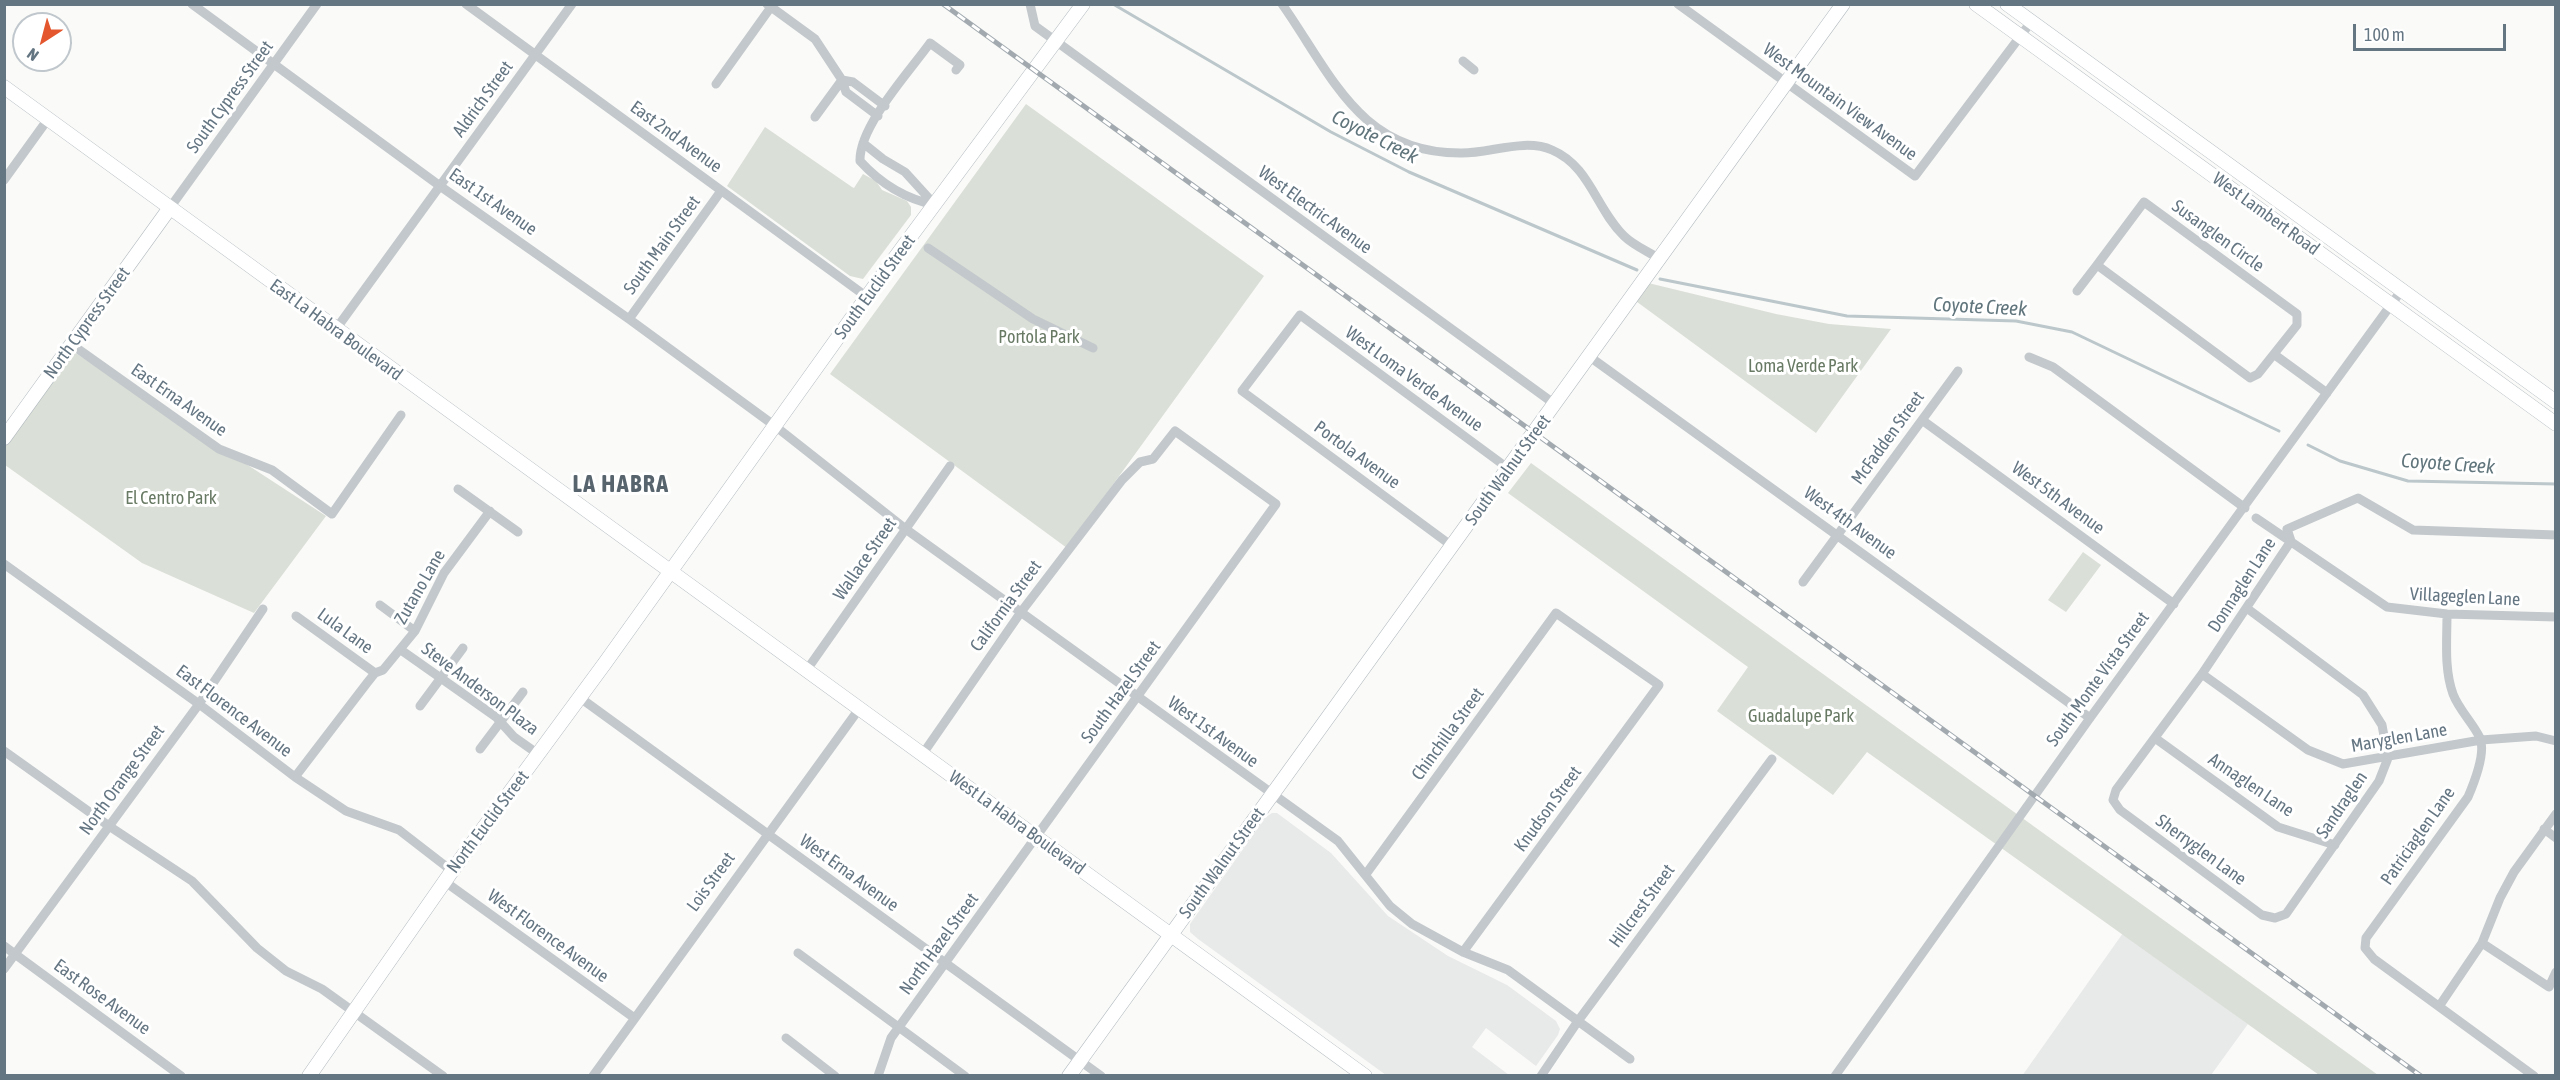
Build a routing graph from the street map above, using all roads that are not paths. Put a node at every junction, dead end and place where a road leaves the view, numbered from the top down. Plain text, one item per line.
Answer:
1 (192, 4) edge
2 (317, 4) edge
3 (466, 4) edge
4 (572, 4) edge
5 (1030, 4) edge
6 (1083, 4) edge
7 (1282, 4) edge
8 (1678, 4) edge
9 (1844, 4) edge
10 (1976, 4) edge
11 (2007, 4) edge
12 (769, 6) edge
13 (2031, 22) junction
14 (2020, 36) junction
15 (1055, 42) junction
16 (535, 55) junction
17 (1463, 62) dead end
18 (274, 64) junction
19 (956, 70) dead end
20 (1474, 70) dead end
21 (842, 80) junction
22 (716, 84) dead end
23 (1786, 84) junction
24 (4, 87) edge
25 (885, 106) junction
26 (878, 116) junction
27 (815, 117) dead end
28 (48, 119) junction
29 (863, 143) junction
30 (4, 180) edge
31 (440, 186) junction
32 (721, 190) junction
33 (935, 205) junction
34 (169, 209) junction
35 (928, 248) dead end
36 (1658, 258) junction
37 (2097, 265) junction
38 (2077, 291) dead end
39 (2401, 291) junction
40 (867, 297) junction
41 (2392, 305) junction
42 (1300, 315) joint
43 (629, 319) junction
44 (336, 329) junction
45 (71, 344) junction
46 (1093, 348) dead end
47 (2275, 355) junction
48 (1590, 357) junction
49 (2029, 357) dead end
50 (1958, 371) dead end
51 (2327, 393) junction
52 (2556, 402) edge
53 (1556, 405) junction
54 (401, 415) dead end
55 (1922, 420) junction
56 (2556, 424) edge
57 (775, 426) junction
58 (4, 438) edge
59 (950, 466) dead end
60 (1509, 469) junction
61 (458, 489) dead end
62 (2245, 508) junction
63 (490, 511) junction
64 (2256, 518) dead end
65 (907, 530) junction
66 (518, 532) dead end
67 (1838, 535) junction
68 (2556, 535) edge
69 (2291, 541) junction
70 (1452, 546) junction
71 (4, 564) edge
72 (1232, 566) joint
73 (669, 572) junction
74 (1803, 582) dead end
75 (2174, 604) junction
76 (380, 605) dead end
77 (263, 609) dead end
78 (2248, 609) junction
79 (1021, 612) junction
80 (2447, 614) junction
81 (296, 616) dead end
82 (2556, 617) edge
83 (415, 631) junction
84 (463, 648) dead end
85 (401, 650) junction
86 (806, 671) junction
87 (375, 673) junction
88 (2202, 674) junction
89 (441, 678) junction
90 (1659, 685) joint
91 (523, 692) dead end
92 (579, 697) junction
93 (1137, 697) junction
94 (199, 704) junction
95 (420, 706) dead end
96 (859, 709) junction
97 (2090, 718) junction
98 (500, 722) junction
99 (2155, 738) junction
100 (2481, 740) junction
101 (2556, 741) edge
102 (480, 749) dead end
103 (4, 752) edge
104 (538, 754) junction
105 (922, 755) junction
106 (2388, 758) junction
107 (1772, 759) dead end
108 (295, 777) junction
109 (1272, 795) junction
110 (2113, 800) joint
111 (2556, 814) edge
112 (109, 826) junction
113 (2544, 830) junction
114 (767, 834) junction
115 (1036, 837) junction
116 (2556, 838) edge
117 (2335, 845) junction
118 (1366, 874) junction
119 (448, 876) junction
120 (2275, 918) joint
121 (1170, 935) junction
122 (2482, 943) junction
123 (4, 946) edge
124 (1463, 952) junction
125 (798, 953) dead end
126 (15, 954) junction
127 (946, 964) junction
128 (4, 969) edge
129 (2556, 972) edge
130 (2552, 989) edge
131 (2440, 1005) junction
132 (355, 1012) junction
133 (633, 1017) junction
134 (1578, 1021) junction
135 (900, 1027) junction
136 (786, 1038) dead end
137 (1630, 1059) dead end
138 (1080, 1060) junction
139 (1355, 1073) edge
140 (181, 1076) edge
141 (309, 1076) edge
142 (443, 1076) edge
143 (593, 1076) edge
144 (835, 1076) edge
145 (878, 1076) edge
146 (965, 1076) edge
147 (1069, 1076) edge
148 (1101, 1076) edge
149 (1541, 1076) edge
150 (1835, 1076) edge
151 (2535, 1076) edge

1 - 18 street, East 1st Avenue
2 - 18 street, South Cypress Street
3 - 16 street, East 2nd Avenue
4 - 16 street, Aldrich Street
5 - 15 street, West Electric Avenue
6 - 15 main road, South Euclid Street
7 - 36 street
8 - 23 street, West Mountain View Avenue
9 - 23 main road, South Walnut Street
10 - 14 main road, West Lambert Road
11 - 13 main road, West Lambert Road
12 - 21 street
12 - 22 street
13 - 14 street, West Mountain View Avenue
13 - 39 main road, West Lambert Road
14 - 23 street, West Mountain View Avenue
14 - 41 main road, West Lambert Road
15 - 33 main road, South Euclid Street
15 - 53 street, West Electric Avenue
16 - 31 street, Aldrich Street
16 - 32 street, East 2nd Avenue
17 - 20 street
18 - 31 street, East 1st Avenue
18 - 34 street, South Cypress Street
19 - 25 street
21 - 25 street
21 - 26 street
21 - 27 street
23 - 36 main road, South Walnut Street
24 - 28 main road, East La Habra Boulevard
25 - 26 street
26 - 29 street
28 - 30 street
28 - 34 main road, East La Habra Boulevard
29 - 33 street
29 - 33 street
31 - 43 street, East 1st Avenue
31 - 44 street, Aldrich Street
32 - 40 street, East 2nd Avenue
32 - 43 street, South Main Street
33 - 40 main road, South Euclid Street
34 - 44 main road, East La Habra Boulevard
34 - 45 main road, North Cypress Street
35 - 46 street
36 - 48 main road, South Walnut Street
37 - 38 street, Susanglen Circle
37 - 47 street, Susanglen Circle
37 - 47 street, Susanglen Circle
39 - 41 street, South Monte Vista Street
39 - 52 main road, West Lambert Road
40 - 57 main road, South Euclid Street
41 - 51 street, South Monte Vista Street
41 - 56 main road, West Lambert Road
42 - 60 street, West Loma Verde Avenue
42 - 70 street, Portola Avenue
43 - 57 street, East 1st Avenue
44 - 73 main road, East La Habra Boulevard
45 - 54 street, East Erna Avenue
45 - 58 main road, North Cypress Street
47 - 51 street
48 - 53 main road, South Walnut Street
48 - 67 street, West 4th Avenue
49 - 62 street
50 - 55 street, McFadden Street
51 - 62 street, South Monte Vista Street
53 - 60 main road, South Walnut Street
55 - 67 street, McFadden Street
55 - 75 street, West 5th Avenue
57 - 65 street, West 1st Avenue
57 - 73 main road, South Euclid Street
59 - 65 street, Wallace Street
60 - 70 main road, South Walnut Street
61 - 63 street
62 - 75 street, South Monte Vista Street
63 - 66 street
63 - 83 street, Zutano Lane
64 - 69 street, Villageglen Lane
65 - 79 street, West 1st Avenue
65 - 86 street, Wallace Street
67 - 74 street, McFadden Street
67 - 97 street, West 4th Avenue
68 - 69 street, Donnaglen Lane
69 - 78 street, Donnaglen Lane
69 - 80 street, Villageglen Lane
70 - 109 main road, South Walnut Street
71 - 94 street, East Florence Avenue
72 - 79 street, California Street
72 - 93 street, South Hazel Street
73 - 86 main road, West La Habra Boulevard
73 - 92 main road, North Euclid Street
75 - 97 street, South Monte Vista Street
76 - 83 street
77 - 94 street, North Orange Street
78 - 88 street, Donnaglen Lane
78 - 106 street, Sandraglen
79 - 93 street, West 1st Avenue
79 - 105 street, California Street
80 - 82 street, Villageglen Lane
80 - 100 street
81 - 87 street, Lula Lane
83 - 85 street, Zutano Lane
84 - 89 street
85 - 87 street, Zutano Lane
85 - 89 street, Steve Anderson Plaza
86 - 96 main road, West La Habra Boulevard
87 - 108 street, Zutano Lane
88 - 99 street, Donnaglen Lane
88 - 106 street, Maryglen Lane
89 - 95 street
89 - 98 street, Steve Anderson Plaza
90 - 118 street, Chinchilla Street
90 - 124 street, Knudson Street
91 - 98 street
92 - 104 main road, North Euclid Street
92 - 114 street, West Erna Avenue
93 - 109 street, West 1st Avenue
93 - 115 street, South Hazel Street
94 - 108 street, East Florence Avenue
94 - 112 street, North Orange Street
96 - 105 main road, West La Habra Boulevard
96 - 114 street, Lois Street
97 - 150 street, South Monte Vista Street
98 - 102 street
98 - 104 street, Steve Anderson Plaza
99 - 110 street, Donnaglen Lane
99 - 117 street, Annaglen Lane
100 - 101 street, Maryglen Lane
100 - 106 street, Maryglen Lane
100 - 131 street, Patriciaglen Lane
103 - 112 street
104 - 119 main road, North Euclid Street
105 - 115 main road, West La Habra Boulevard
106 - 117 street, Sandraglen
107 - 134 street, Hillcrest Street
108 - 119 street, East Florence Avenue
109 - 118 street, West 1st Avenue
109 - 121 main road, South Walnut Street
110 - 120 street, Sherryglen Lane
111 - 113 street
112 - 126 street, North Orange Street
112 - 132 street
113 - 116 street
113 - 122 street
114 - 127 street, West Erna Avenue
114 - 133 street, Lois Street
115 - 121 main road, West La Habra Boulevard
115 - 127 street, North Hazel Street
117 - 120 street, Sandraglen
118 - 124 street, West 1st Avenue
119 - 132 main road, North Euclid Street
119 - 133 street, West Florence Avenue
121 - 138 main road, South Walnut Street
121 - 139 main road, West La Habra Boulevard
122 - 130 street
122 - 131 street
123 - 126 street, East Rose Avenue
124 - 134 street, West 1st Avenue
125 - 135 street
126 - 128 street, North Orange Street
126 - 140 street, East Rose Avenue
127 - 135 street, North Hazel Street
127 - 138 street, West Erna Avenue
129 - 130 street
131 - 151 street
132 - 141 main road, North Euclid Street
132 - 142 street
133 - 143 street, Lois Street
134 - 137 street, West 1st Avenue
134 - 149 street, Hillcrest Street
135 - 145 street, North Hazel Street
135 - 146 street
136 - 144 street
138 - 147 main road, South Walnut Street
138 - 148 street, West Erna Avenue

